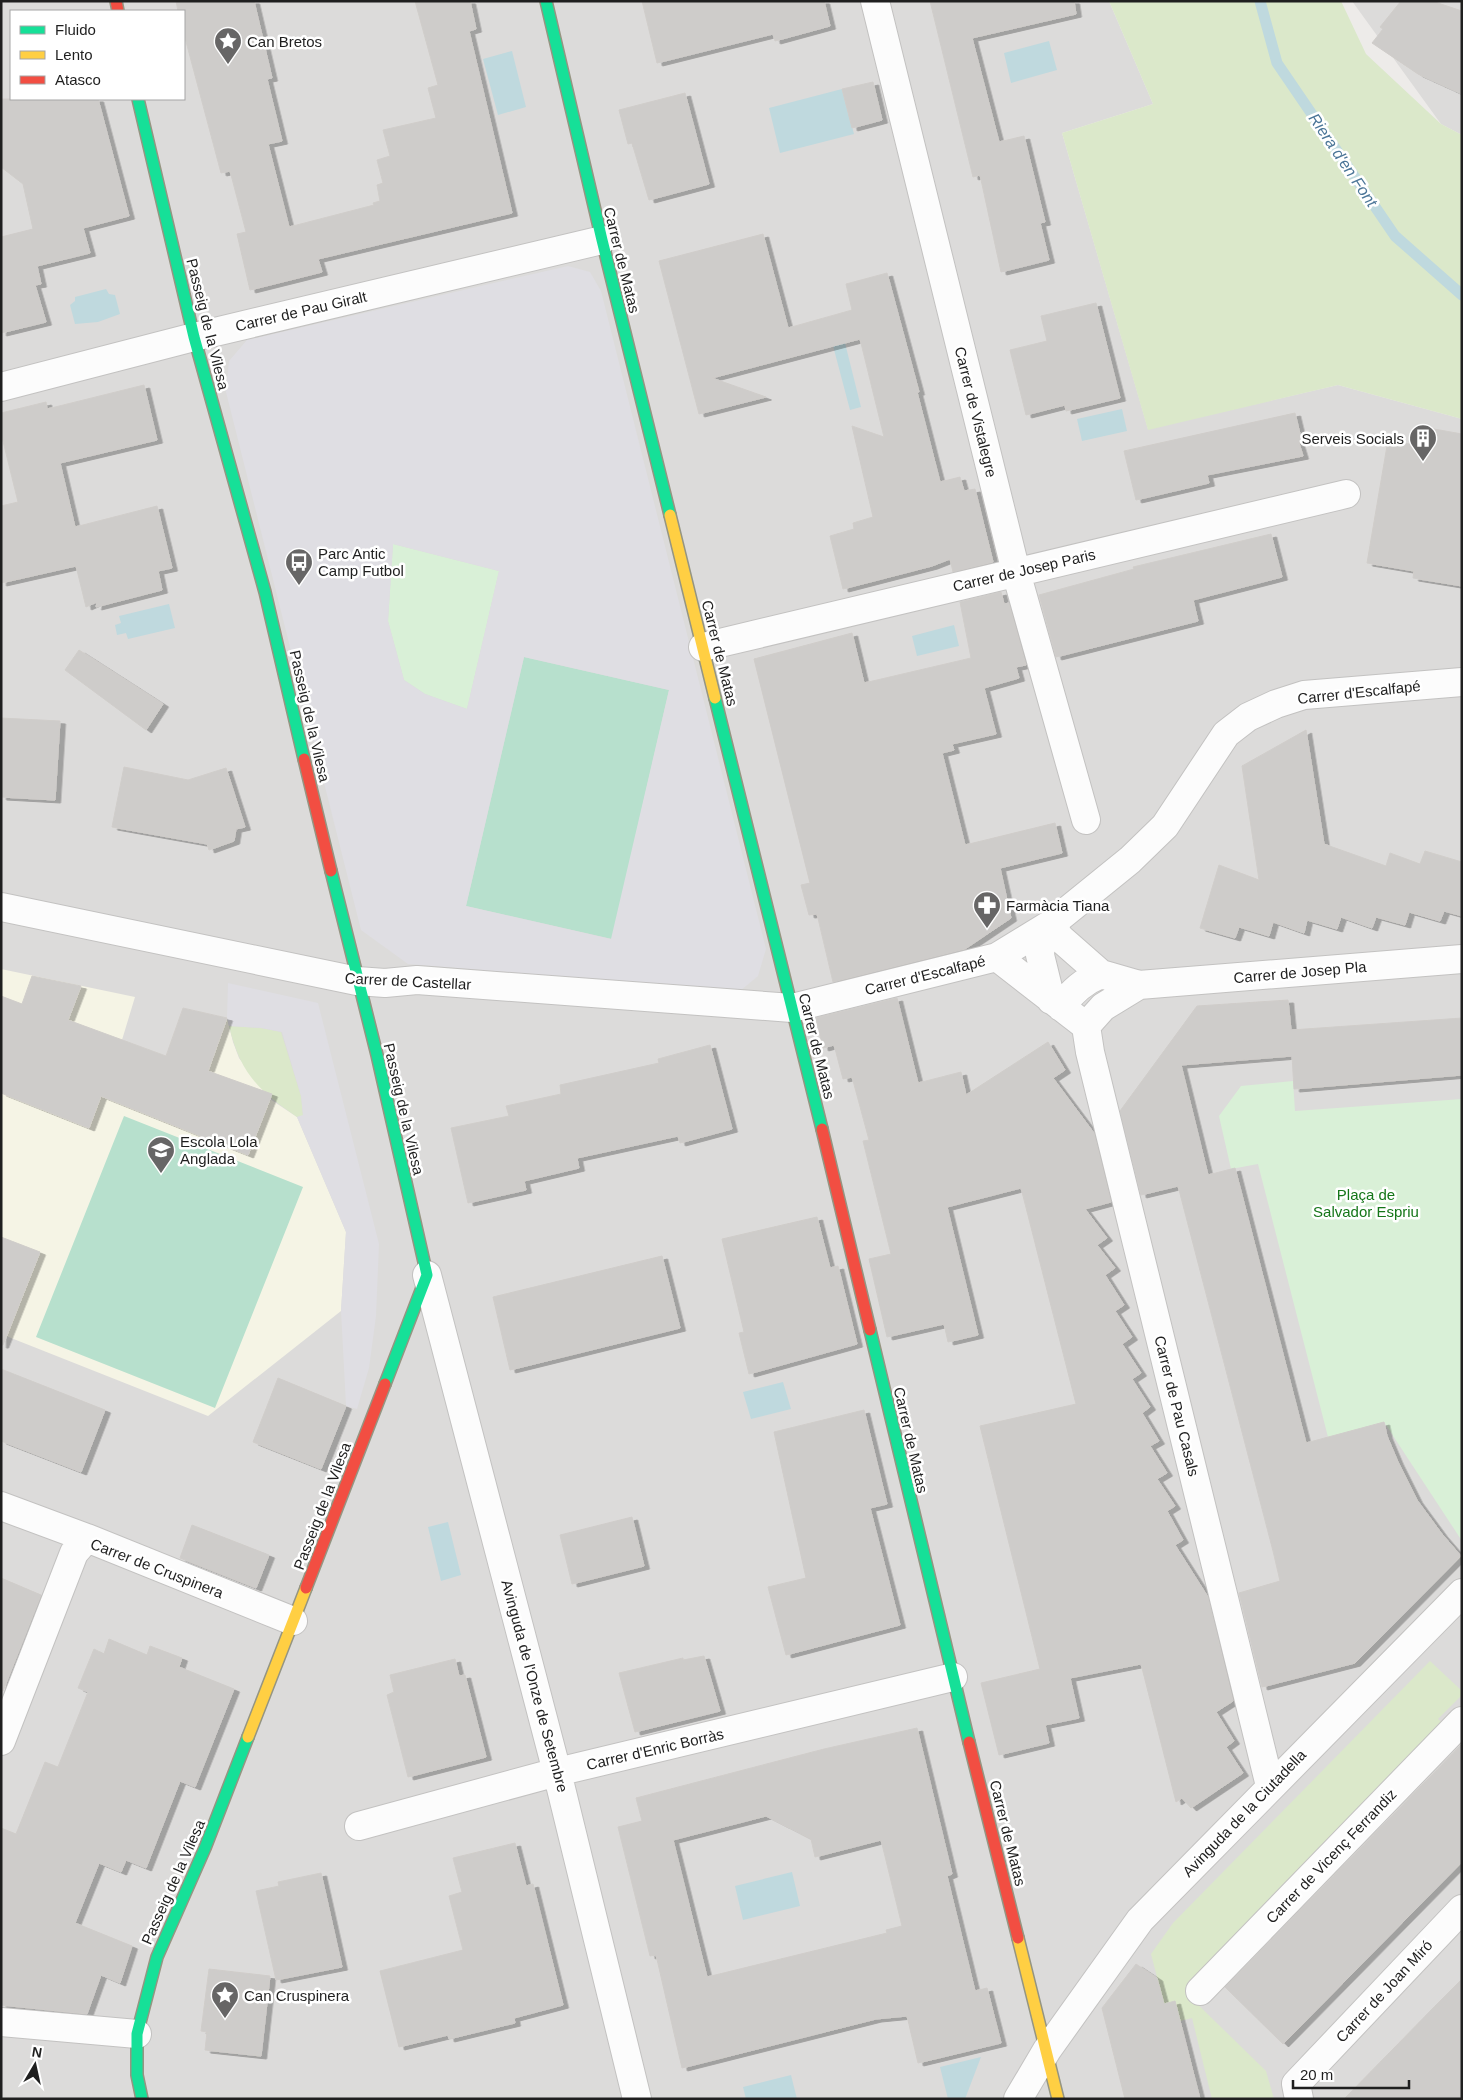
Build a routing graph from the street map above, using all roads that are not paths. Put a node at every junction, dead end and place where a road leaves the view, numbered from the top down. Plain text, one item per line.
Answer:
1 (546, 1) edge
2 (875, 1) edge
3 (138, 100) edge
4 (602, 240) junction
5 (194, 337) junction
6 (1, 387) edge
7 (1346, 494) dead end
8 (1016, 572) junction
9 (702, 646) junction
10 (1462, 682) edge
11 (1086, 820) dead end
12 (1, 907) edge
13 (1051, 924) junction
14 (997, 957) junction
15 (1462, 959) edge
16 (1101, 974) junction
17 (356, 981) junction
18 (1139, 985) junction
19 (1056, 1003) junction
20 (792, 1008) junction
21 (1086, 1026) junction
22 (427, 1275) junction
23 (1, 1506) edge
24 (87, 1538) junction
25 (1462, 1593) edge
26 (293, 1621) junction
27 (953, 1678) junction
28 (1462, 1721) edge
29 (1, 1741) edge
30 (557, 1772) junction
31 (1270, 1786) junction
32 (359, 1826) dead end
33 (1462, 1909) edge
34 (1200, 1991) dead end
35 (1, 2022) edge
36 (137, 2034) junction
37 (1047, 2050) junction
38 (142, 2099) edge
39 (637, 2099) edge
40 (1018, 2099) edge
41 (1058, 2099) edge
42 (1299, 2099) edge

1 - 4 street, Carrer de Matas
2 - 8 street, Carrer de Vistalegre
3 - 5 street, Passeig de la Vilesa
4 - 5 street, Carrer de Pau Giralt
4 - 9 street, Carrer de Matas
5 - 6 street, Carrer de Pau Giralt
5 - 17 street, Passeig de la Vilesa
7 - 8 street, Carrer de Josep Paris
8 - 9 street, Carrer de Josep Paris
8 - 11 street, Carrer de Vistalegre
9 - 20 street, Carrer de Matas
10 - 13 street, Carrer d'Escalfapé
12 - 17 street, Carrer de Castellar
13 - 14 street, Carrer d'Escalfapé
13 - 16 street, Carrer de Josep Pla
13 - 19 street, Carrer d'Escalfapé
14 - 19 street
14 - 20 street, Carrer d'Escalfapé
15 - 18 street, Carrer de Josep Pla
16 - 18 street, Carrer de Josep Pla
16 - 19 street
17 - 20 street, Carrer de Castellar
17 - 22 street, Passeig de la Vilesa
18 - 21 street, Carrer de Josep Pla
19 - 21 street
20 - 27 street, Carrer de Matas
21 - 31 street, Carrer de Pau Casals
22 - 26 street, Passeig de la Vilesa
22 - 30 street, Avinguda de l'Onze de Setembre
23 - 24 street
24 - 26 street, Carrer de Cruspinera
24 - 29 street, Carrer de Cruspinera
25 - 31 street, Avinguda de la Ciutadella
26 - 36 street, Passeig de la Vilesa
27 - 30 street, Carrer d'Enric Borràs
27 - 37 street, Carrer de Matas
28 - 34 street, Carrer de Vicenç Ferrandiz
30 - 32 street, Carrer d'Enric Borràs
30 - 39 street, Avinguda de l'Onze de Setembre
31 - 37 street, Avinguda de la Ciutadella
33 - 42 street, Carrer de Joan Miró
35 - 36 street
36 - 38 street, Passeig de la Vilesa
37 - 40 street, Avinguda de la Ciutadella
37 - 41 street, Carrer de Matas

